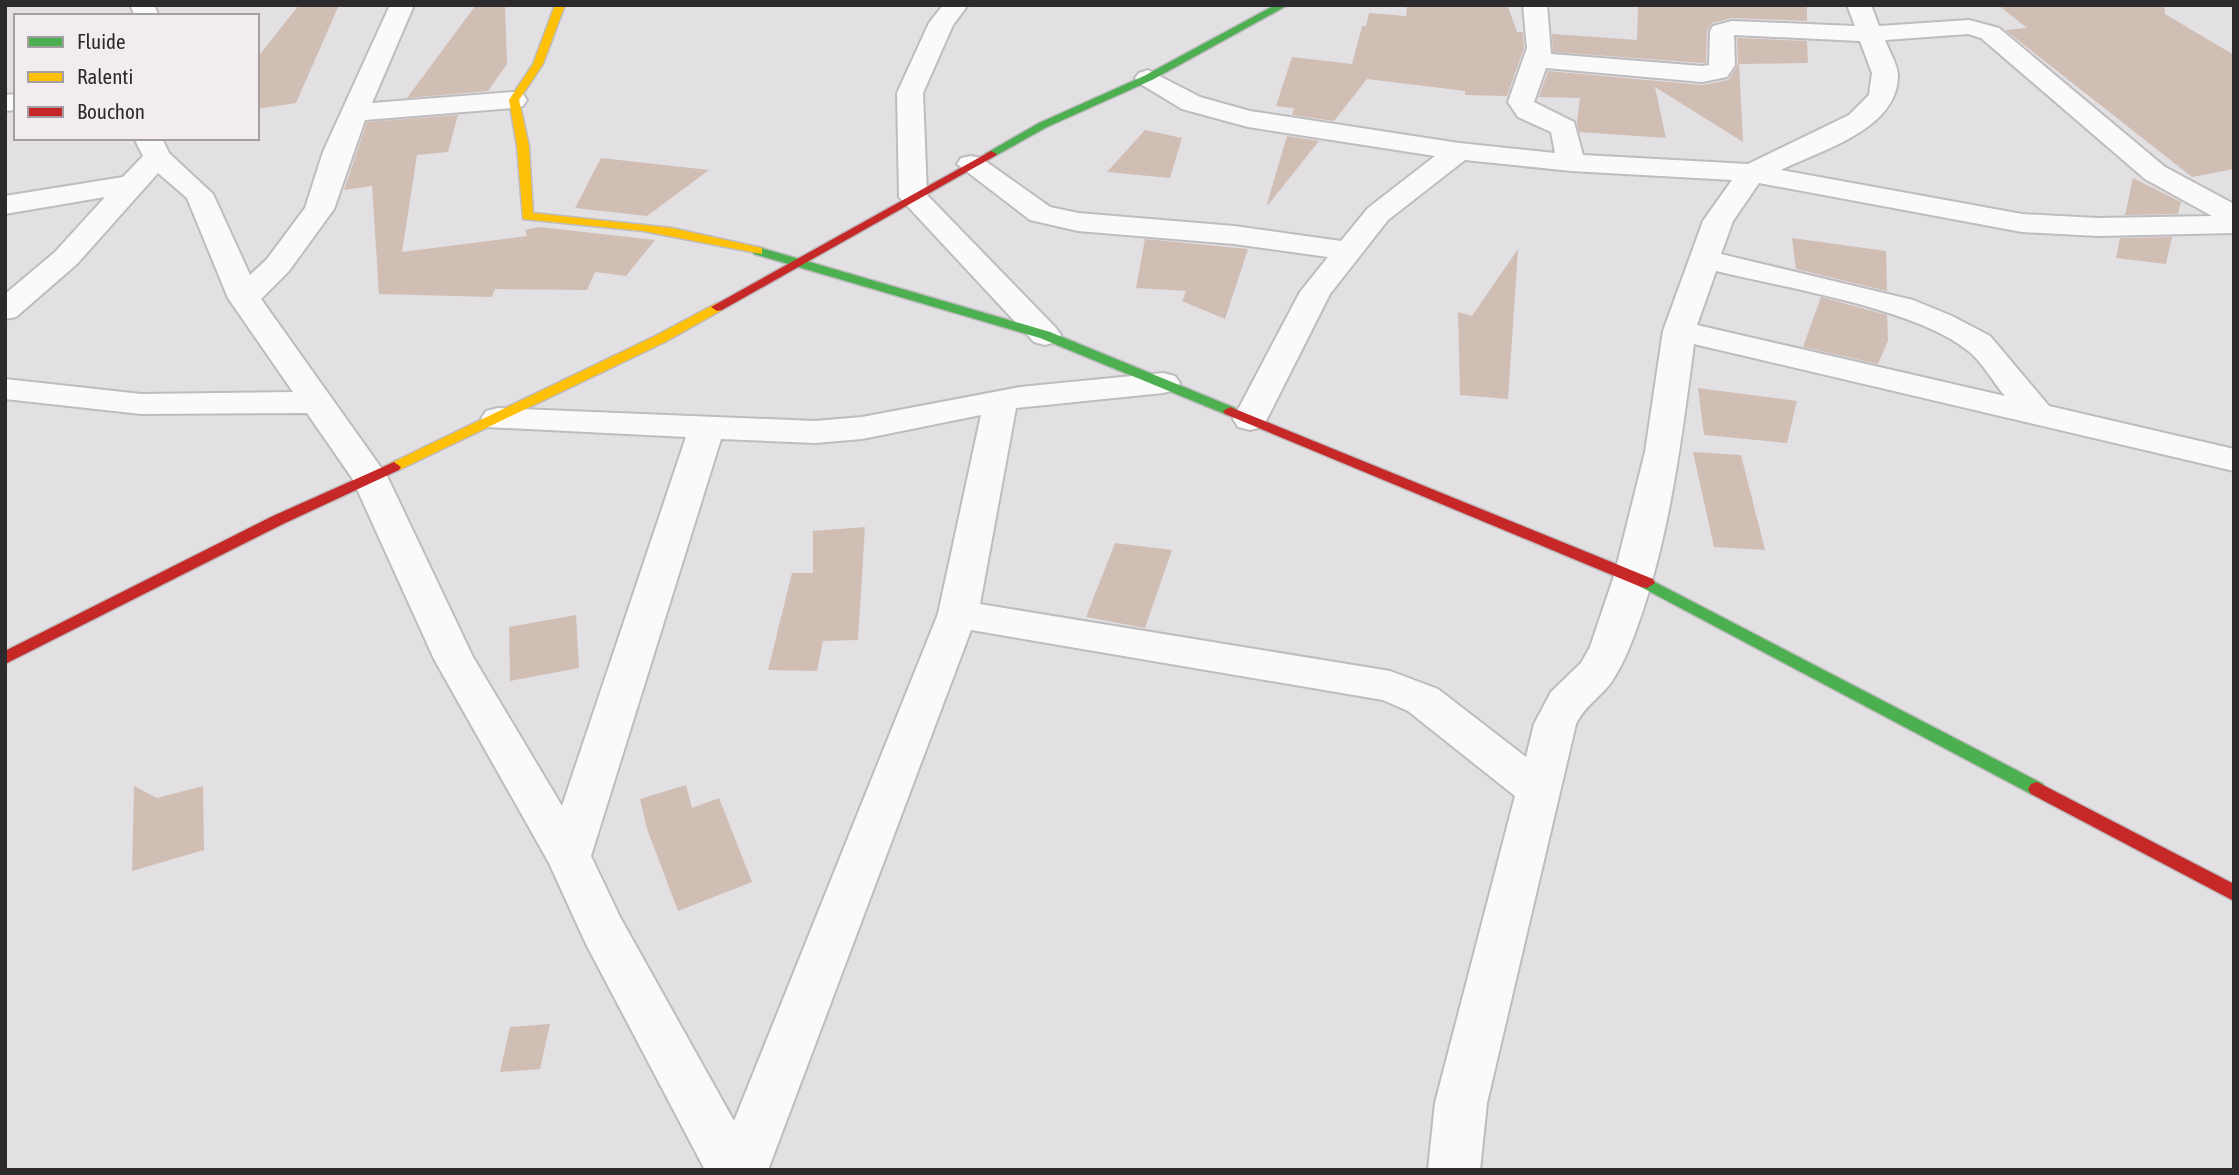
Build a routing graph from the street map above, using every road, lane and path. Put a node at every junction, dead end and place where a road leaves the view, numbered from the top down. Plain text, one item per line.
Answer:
1 (402, 5) edge
2 (560, 5) edge
3 (956, 5) edge
4 (1283, 5) edge
5 (1535, 5) edge
6 (1858, 5) edge
7 (1869, 34) junction
8 (1536, 60) junction
9 (1148, 78) junction
10 (514, 100) junction
11 (353, 113) junction
12 (1459, 150) junction
13 (146, 160) edge
14 (1571, 163) junction
15 (971, 164) junction
16 (1752, 173) junction
17 (913, 197) junction
18 (5, 205) edge
19 (2234, 216) edge
20 (2234, 225) edge
21 (1348, 251) junction
22 (1704, 259) junction
23 (799, 261) junction
24 (244, 298) junction
25 (5, 310) edge
26 (1679, 331) junction
27 (1045, 335) junction
28 (1163, 383) junction
29 (5, 389) edge
30 (1001, 400) junction
31 (319, 402) junction
32 (2037, 414) junction
33 (498, 419) junction
34 (1251, 419) junction
35 (706, 429) junction
36 (2234, 460) edge
37 (369, 476) junction
38 (1633, 576) junction
39 (958, 614) junction
40 (5, 658) edge
41 (1539, 790) junction
42 (568, 856) junction
43 (2234, 893) edge
44 (733, 1170) edge
45 (741, 1170) edge
46 (1454, 1170) edge

1 - 11 street
2 - 10 street
3 - 17 street
4 - 9 street
5 - 8 street
6 - 7 street
7 - 8 street
7 - 16 street
7 - 19 street
8 - 14 street
9 - 12 street
9 - 15 street
10 - 11 street
10 - 23 street
11 - 24 street
12 - 14 street
12 - 21 street
13 - 18 street
13 - 24 street
13 - 25 street
14 - 16 street
15 - 17 street
15 - 21 street
16 - 20 street
16 - 22 street
17 - 23 street
17 - 27 street
21 - 34 street
22 - 26 street
22 - 32 street
23 - 27 street
23 - 33 street
24 - 31 street
26 - 32 street
26 - 38 street
27 - 28 street
28 - 30 street
28 - 34 street
29 - 31 street
30 - 35 street
30 - 39 street
31 - 37 street
32 - 36 street
33 - 35 street
33 - 37 street
34 - 38 street
35 - 42 street
37 - 40 street
37 - 42 street
38 - 41 street
38 - 43 street
39 - 41 street
39 - 45 street
41 - 46 street
42 - 44 street

